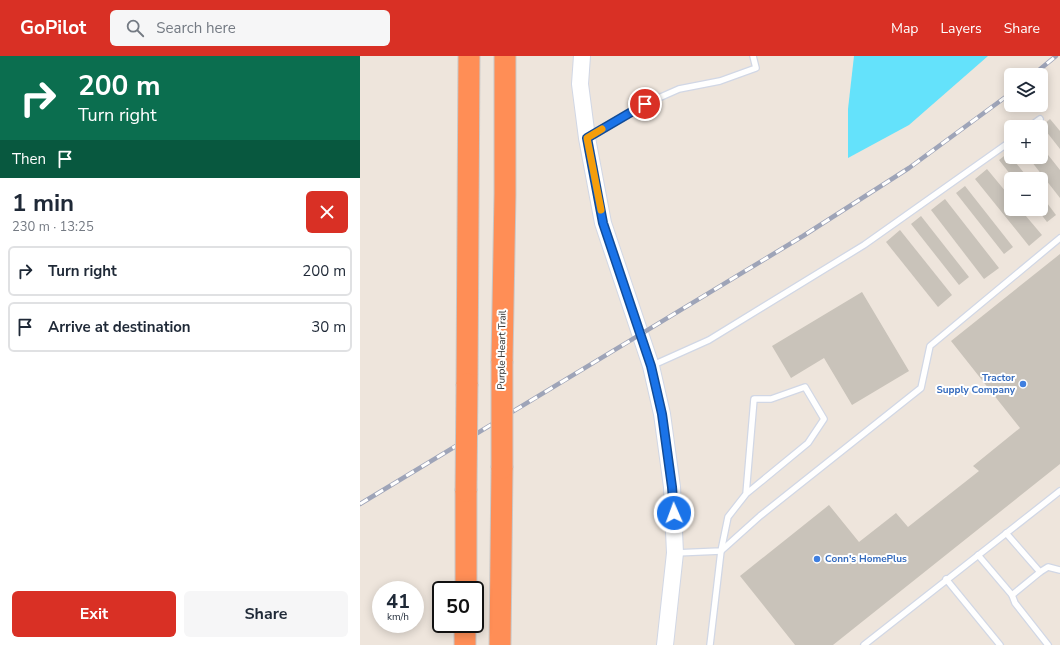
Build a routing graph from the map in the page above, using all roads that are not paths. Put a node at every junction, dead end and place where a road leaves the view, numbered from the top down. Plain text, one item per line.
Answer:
1 (462, 56) edge
2 (469, 56) edge
3 (505, 56) edge
4 (582, 56) edge
5 (753, 56) edge
6 (469, 136) junction
7 (587, 138) junction
8 (1004, 146) edge
9 (1060, 238) edge
10 (651, 366) junction
11 (1060, 491) edge
12 (746, 494) junction
13 (1006, 532) junction
14 (721, 551) junction
15 (675, 553) junction
16 (978, 555) junction
17 (1060, 570) edge
18 (1040, 572) junction
19 (946, 579) junction
20 (466, 581) edge
21 (1012, 595) junction
22 (465, 633) edge
23 (465, 645) edge
24 (500, 645) edge
25 (665, 645) edge
26 (710, 645) edge
27 (864, 645) edge
28 (1000, 645) edge
29 (1048, 645) edge

1 - 6 highway
2 - 6 highway
3 - 24 highway, Purple Heart Trail, bridge
4 - 7 main road
5 - 7 lane
6 - 20 highway, bridge
7 - 10 main road
8 - 10 lane
9 - 14 lane
10 - 15 main road
11 - 13 lane
12 - 12 lane
12 - 14 lane
13 - 16 lane
13 - 18 lane
14 - 15 lane
14 - 26 lane
15 - 25 main road
16 - 19 lane
16 - 21 lane
17 - 18 lane
18 - 21 lane
19 - 27 lane
19 - 28 lane
21 - 29 lane
22 - 23 highway

